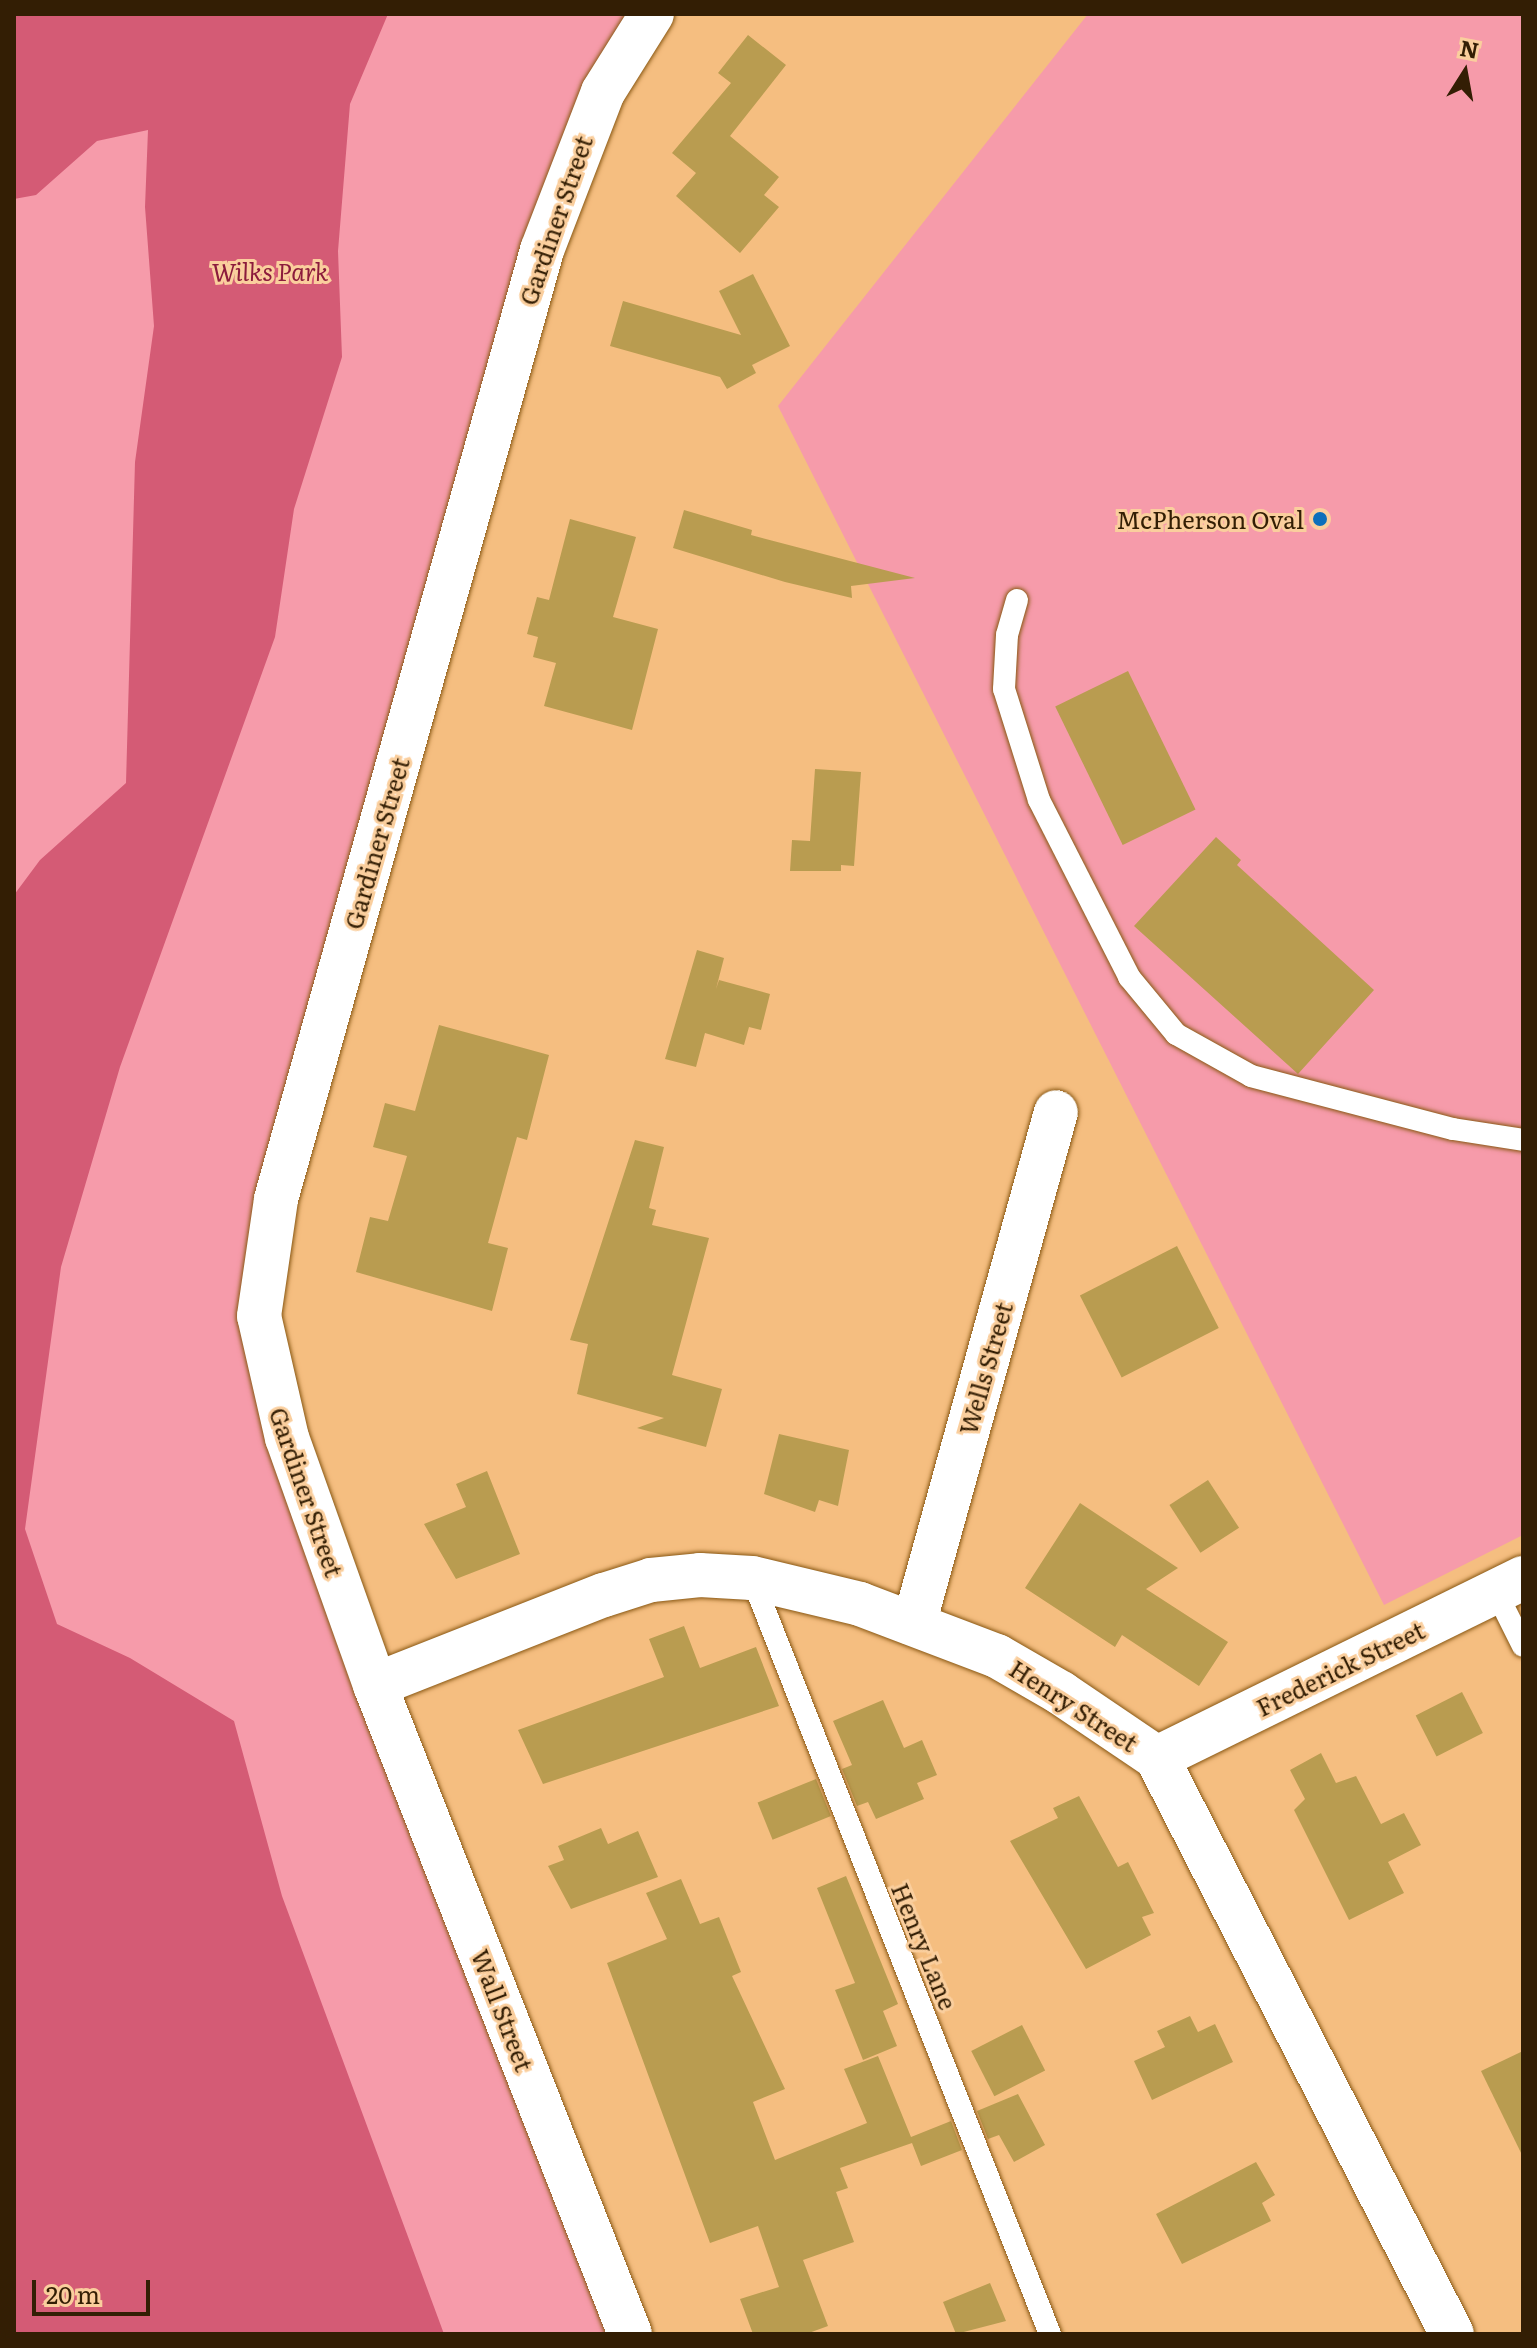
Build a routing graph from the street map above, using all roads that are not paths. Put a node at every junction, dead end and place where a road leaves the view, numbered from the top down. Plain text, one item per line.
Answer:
1 (652, 14) edge
2 (1017, 600) dead end
3 (1056, 1112) dead end
4 (1523, 1140) edge
5 (752, 1578) junction
6 (1509, 1585) edge
7 (914, 1624) junction
8 (1523, 1646) edge
9 (375, 1685) junction
10 (1157, 1758) junction
11 (630, 2334) edge
12 (1050, 2334) edge
13 (1452, 2334) edge

1 - 9 street, Gardiner Street
2 - 4 lane
3 - 7 street, Wells Street
5 - 7 street, Henry Street
5 - 9 street, Henry Street
5 - 12 lane, Henry Lane
6 - 8 lane
6 - 10 street, Frederick Street
7 - 10 street, Henry Street
9 - 11 street, Wall Street
10 - 13 street, Henry Street

